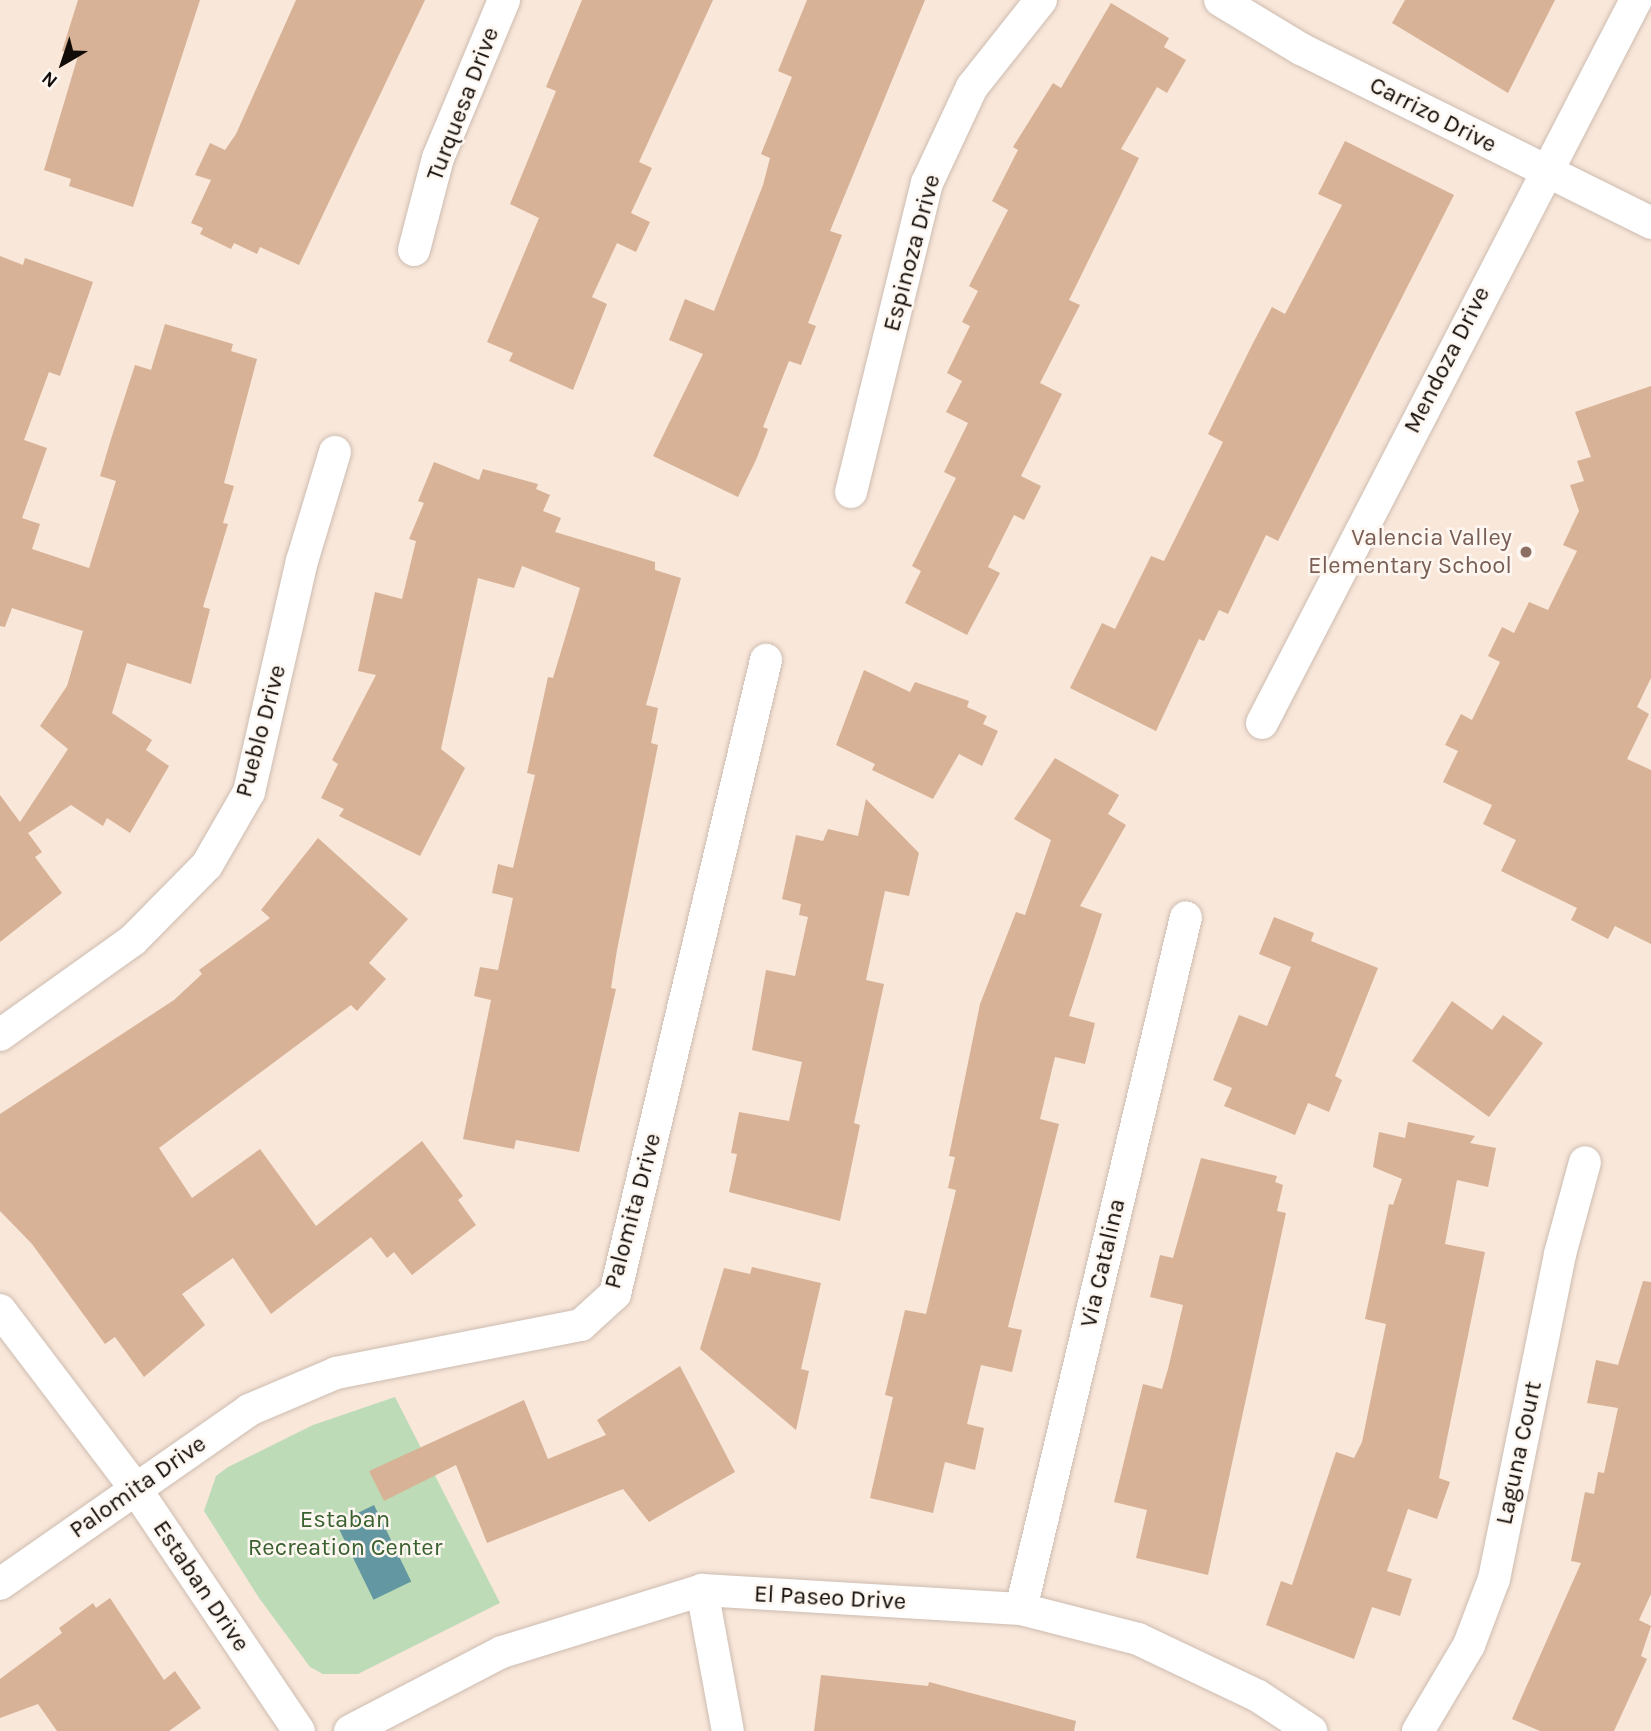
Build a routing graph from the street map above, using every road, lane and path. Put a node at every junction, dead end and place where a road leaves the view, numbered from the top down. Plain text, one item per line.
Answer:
1 (504, 0) edge
2 (1041, 0) edge
3 (1220, 0) edge
4 (1636, 0) edge
5 (1544, 171) junction
6 (1651, 223) edge
7 (414, 250) dead end
8 (335, 452) dead end
9 (851, 492) dead end
10 (766, 660) dead end
11 (1262, 723) dead end
12 (1186, 917) dead end
13 (0, 1035) edge
14 (1586, 1162) dead end
15 (0, 1310) edge
16 (135, 1488) junction
17 (0, 1584) edge
18 (702, 1590) junction
19 (1021, 1609) junction
20 (299, 1731) edge
21 (350, 1731) edge
22 (728, 1731) edge
23 (1311, 1731) edge
24 (1418, 1731) edge

1 - 7 street, Turquesa Drive
2 - 9 street, Espinoza Drive
3 - 5 street, Carrizo Drive
4 - 5 street, Mendoza Drive
5 - 6 street, Carrizo Drive
5 - 11 street, Mendoza Drive
8 - 13 street, Pueblo Drive
10 - 16 street, Palomita Drive
12 - 19 street, Via Catalina
14 - 24 street, Laguna Court
15 - 16 street, Estaban Drive
16 - 17 street, Palomita Drive
16 - 20 street, Estaban Drive
18 - 19 street, El Paseo Drive
18 - 21 street, El Paseo Drive
18 - 22 street
19 - 23 street, El Paseo Drive

